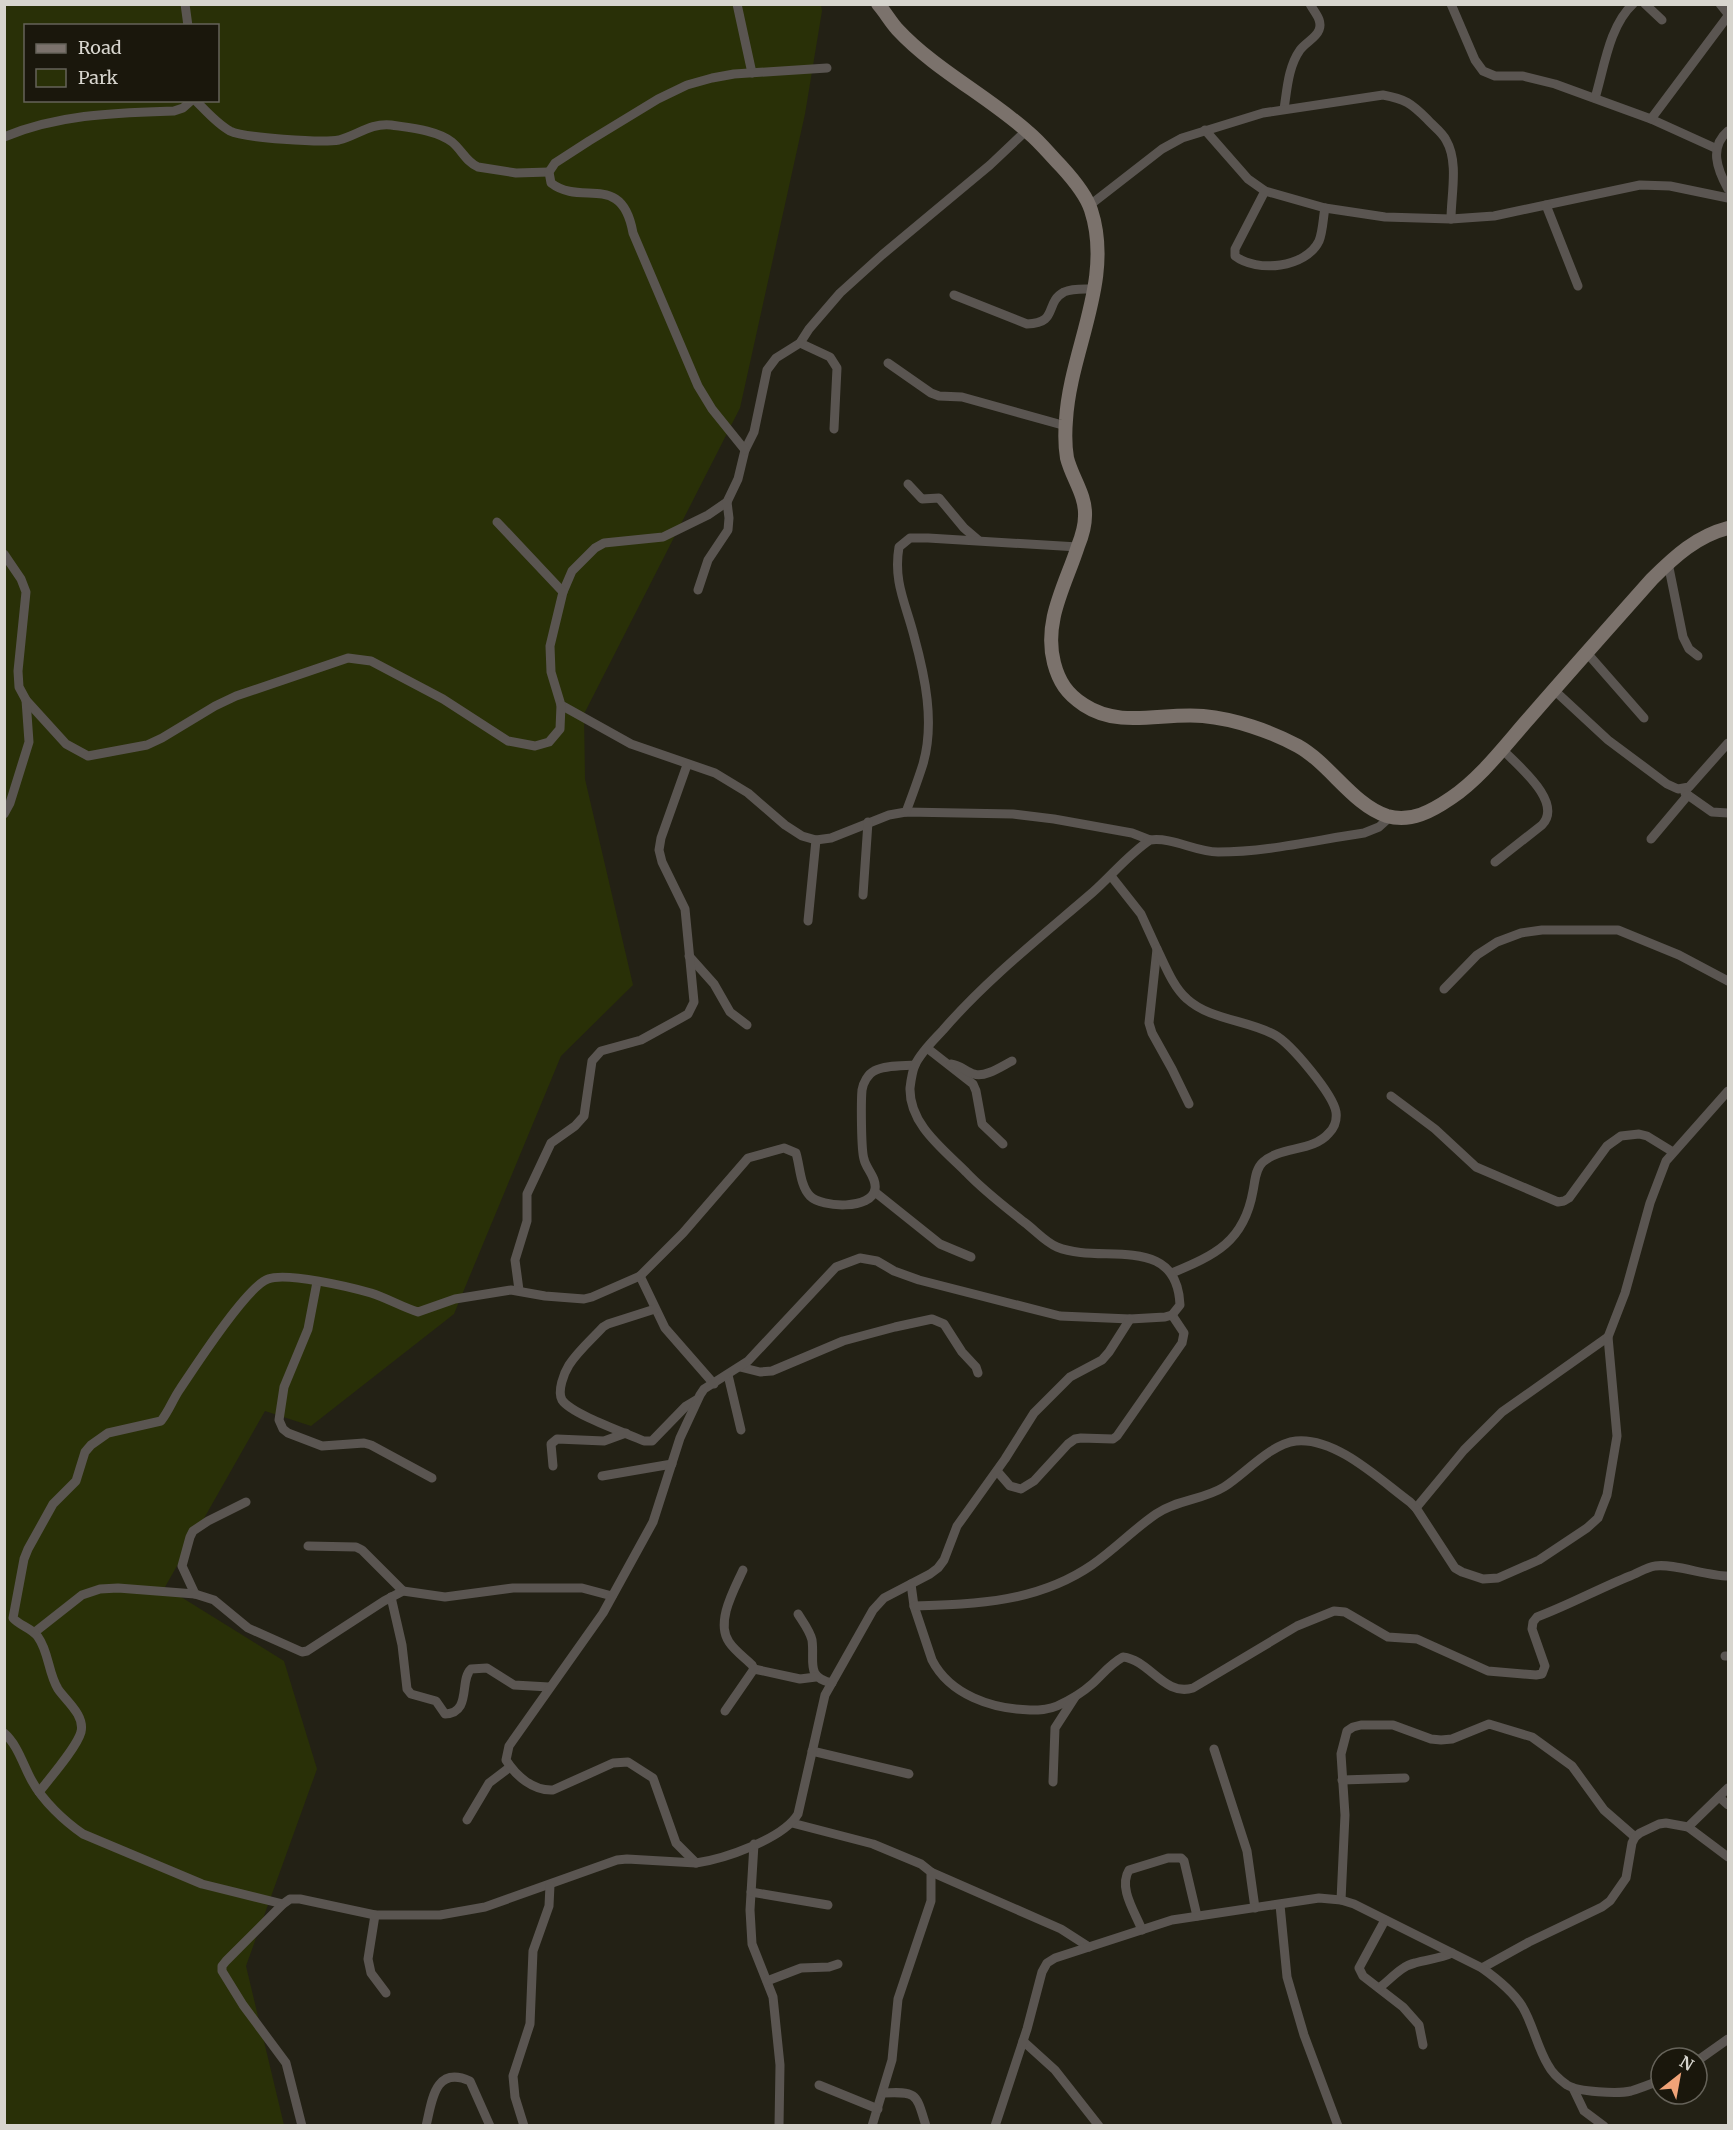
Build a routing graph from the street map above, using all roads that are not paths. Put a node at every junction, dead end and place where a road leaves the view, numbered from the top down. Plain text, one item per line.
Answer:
1 (185, 4) edge
2 (736, 4) edge
3 (878, 4) edge
4 (1310, 4) edge
5 (1451, 4) edge
6 (1633, 4) edge
7 (1645, 4) edge
8 (1720, 4) edge
9 (1728, 15) edge
10 (1662, 20) dead end
11 (188, 24) edge
12 (827, 68) dead end
13 (752, 73) junction
14 (1594, 98) junction
15 (191, 102) edge
16 (196, 102) edge
17 (1284, 109) junction
18 (1651, 119) junction
19 (1026, 130) junction
20 (1205, 130) junction
21 (1728, 131) edge
22 (4, 137) edge
23 (1715, 148) junction
24 (549, 172) junction
25 (1728, 189) edge
26 (1264, 191) junction
27 (1728, 198) edge
28 (1090, 205) junction
29 (1546, 205) junction
30 (1325, 208) junction
31 (1450, 219) junction
32 (1578, 286) dead end
33 (1093, 289) junction
34 (954, 295) dead end
35 (800, 343) junction
36 (888, 363) dead end
37 (1066, 426) junction
38 (834, 429) dead end
39 (745, 450) junction
40 (908, 484) dead end
41 (727, 502) junction
42 (497, 522) dead end
43 (1728, 528) edge
44 (978, 541) junction
45 (1078, 547) junction
46 (4, 554) edge
47 (1668, 562) junction
48 (698, 590) dead end
49 (563, 592) junction
50 (1587, 653) junction
51 (1698, 656) dead end
52 (1554, 690) junction
53 (26, 700) junction
54 (561, 705) junction
55 (1644, 718) dead end
56 (1728, 743) edge
57 (1502, 749) junction
58 (687, 765) junction
59 (1684, 792) junction
60 (906, 812) junction
61 (1728, 813) edge
62 (4, 814) edge
63 (1390, 817) junction
64 (868, 822) junction
65 (1651, 839) dead end
66 (816, 840) junction
67 (1150, 840) junction
68 (1495, 862) dead end
69 (1111, 876) junction
70 (863, 895) dead end
71 (808, 921) dead end
72 (1157, 949) junction
73 (689, 956) junction
74 (1728, 981) edge
75 (1444, 989) dead end
76 (747, 1025) dead end
77 (927, 1048) junction
78 (1012, 1061) dead end
79 (947, 1064) junction
80 (915, 1065) junction
81 (1728, 1091) edge
82 (1391, 1095) dead end
83 (1189, 1104) dead end
84 (1003, 1144) dead end
85 (1673, 1152) junction
86 (875, 1192) junction
87 (971, 1257) dead end
88 (1172, 1273) junction
89 (640, 1276) junction
90 (317, 1282) junction
91 (519, 1290) junction
92 (655, 1309) junction
93 (1172, 1315) junction
94 (1130, 1319) junction
95 (1608, 1337) junction
96 (740, 1367) junction
97 (978, 1373) dead end
98 (728, 1374) junction
99 (714, 1384) junction
100 (698, 1399) junction
101 (741, 1430) dead end
102 (627, 1433) junction
103 (672, 1464) junction
104 (553, 1466) dead end
105 (997, 1471) junction
106 (602, 1476) dead end
107 (432, 1478) dead end
108 (246, 1502) dead end
109 (1416, 1508) junction
110 (308, 1546) dead end
111 (743, 1570) dead end
112 (1728, 1576) edge
113 (911, 1584) junction
114 (403, 1591) junction
115 (195, 1594) junction
116 (612, 1596) junction
117 (391, 1597) junction
118 (914, 1606) junction
119 (798, 1614) dead end
120 (35, 1632) junction
121 (753, 1669) junction
122 (816, 1677) junction
123 (832, 1683) junction
124 (549, 1687) junction
125 (1076, 1694) junction
126 (1049, 1709) junction
127 (725, 1711) dead end
128 (1058, 1723) junction
129 (4, 1732) edge
130 (1214, 1749) dead end
131 (812, 1751) junction
132 (510, 1767) junction
133 (909, 1774) dead end
134 (1405, 1778) dead end
135 (1342, 1780) junction
136 (1053, 1782) dead end
137 (1728, 1788) edge
138 (39, 1792) junction
139 (1719, 1797) junction
140 (1728, 1805) edge
141 (467, 1820) dead end
142 (792, 1823) junction
143 (1688, 1827) junction
144 (1635, 1837) junction
145 (754, 1844) junction
146 (1728, 1857) edge
147 (696, 1863) junction
148 (931, 1872) junction
149 (550, 1885) junction
150 (751, 1892) junction
151 (1341, 1900) junction
152 (283, 1904) junction
153 (828, 1905) dead end
154 (1280, 1905) junction
155 (1255, 1908) junction
156 (375, 1915) junction
157 (1197, 1916) junction
158 (1385, 1920) junction
159 (1142, 1930) junction
160 (1089, 1947) junction
161 (1452, 1953) junction
162 (838, 1964) dead end
163 (1482, 1968) junction
164 (767, 1981) junction
165 (1379, 1988) junction
166 (387, 1993) dead end
167 (1728, 2039) edge
168 (1023, 2041) junction
169 (1423, 2046) dead end
170 (1709, 2052) edge
171 (1649, 2084) edge
172 (819, 2085) dead end
173 (1573, 2088) junction
174 (884, 2093) junction
175 (878, 2109) junction
176 (303, 2126) edge
177 (426, 2126) edge
178 (490, 2126) edge
179 (524, 2126) edge
180 (779, 2126) edge
181 (872, 2126) edge
182 (927, 2126) edge
183 (995, 2126) edge
184 (1099, 2126) edge
185 (1338, 2126) edge
186 (1604, 2126) edge

1 - 11 street
2 - 13 street
3 - 19 main road
4 - 17 street
5 - 14 street
6 - 14 street
7 - 10 street
8 - 9 street
9 - 18 street
12 - 13 street
13 - 24 street
14 - 18 street
15 - 22 street
16 - 24 street
17 - 20 street
17 - 31 street
18 - 23 street
19 - 28 main road
19 - 35 street
20 - 26 street
20 - 28 street
21 - 23 street
23 - 25 street
24 - 39 street
26 - 30 street
26 - 30 street
27 - 29 street
28 - 33 main road
29 - 31 street
29 - 32 street
30 - 31 street
33 - 34 street
33 - 37 main road
35 - 38 street
35 - 39 street
36 - 37 street
37 - 45 main road
39 - 41 street
40 - 44 street
41 - 48 street
41 - 49 street
42 - 49 street
43 - 47 main road
44 - 45 street
44 - 60 street
45 - 63 main road
46 - 53 street
47 - 50 main road
47 - 51 street
49 - 54 street
50 - 52 main road
50 - 55 street
52 - 57 main road
52 - 59 street
53 - 54 street
53 - 62 street
54 - 58 street
56 - 59 street
57 - 63 main road
57 - 68 street
58 - 66 street
58 - 73 street
59 - 61 street
59 - 65 street
60 - 64 street
60 - 67 street
63 - 67 street
64 - 66 street
64 - 70 street
66 - 71 street
67 - 69 street
69 - 72 street
69 - 77 street
72 - 83 street
72 - 88 street
73 - 76 street
73 - 91 street
74 - 75 street
77 - 79 street
77 - 80 street
78 - 79 street
79 - 84 street
80 - 86 street
80 - 88 street
81 - 85 street
82 - 85 street
85 - 95 street
86 - 87 street
86 - 89 street
88 - 93 street
89 - 91 street
89 - 92 street
90 - 91 street
90 - 107 street
90 - 120 street
92 - 99 street
92 - 102 street
93 - 94 street
93 - 105 street
94 - 96 street
94 - 105 street
95 - 109 street
95 - 109 street
96 - 97 street
96 - 98 street
98 - 99 street
98 - 101 street
99 - 100 street
100 - 102 street
100 - 103 street
102 - 104 street
103 - 106 street
103 - 116 street
105 - 113 street
108 - 115 street
109 - 118 street
110 - 114 street
111 - 121 street
112 - 125 street
113 - 118 street
113 - 123 street
114 - 116 street
114 - 117 street
115 - 117 street
115 - 120 street
116 - 124 street
117 - 124 street
118 - 126 street
119 - 122 street
120 - 138 street
121 - 122 street
121 - 127 street
122 - 123 street
123 - 131 street
124 - 132 street
125 - 126 street
125 - 128 street
126 - 128 street
128 - 136 street
129 - 138 street
130 - 155 street
131 - 133 street
131 - 142 street
132 - 141 street
132 - 147 street
134 - 135 street
135 - 144 street
135 - 151 street
137 - 139 street
138 - 152 street
139 - 140 street
139 - 143 street
142 - 145 street
142 - 148 street
143 - 144 street
143 - 146 street
144 - 163 street
145 - 147 street
145 - 150 street
147 - 149 street
148 - 160 street
148 - 174 street
149 - 156 street
149 - 179 street
150 - 153 street
150 - 164 street
151 - 154 street
151 - 158 street
152 - 156 street
152 - 176 street
154 - 155 street
154 - 185 street
155 - 157 street
156 - 166 street
157 - 159 street
157 - 159 street
158 - 161 street
158 - 165 street
159 - 160 street
160 - 168 street
161 - 163 street
161 - 165 street
162 - 164 street
163 - 173 street
164 - 180 street
165 - 169 street
167 - 170 street
168 - 183 street
168 - 184 street
171 - 173 street
172 - 175 street
173 - 186 street
174 - 175 street
174 - 182 street
175 - 181 street
177 - 178 street

